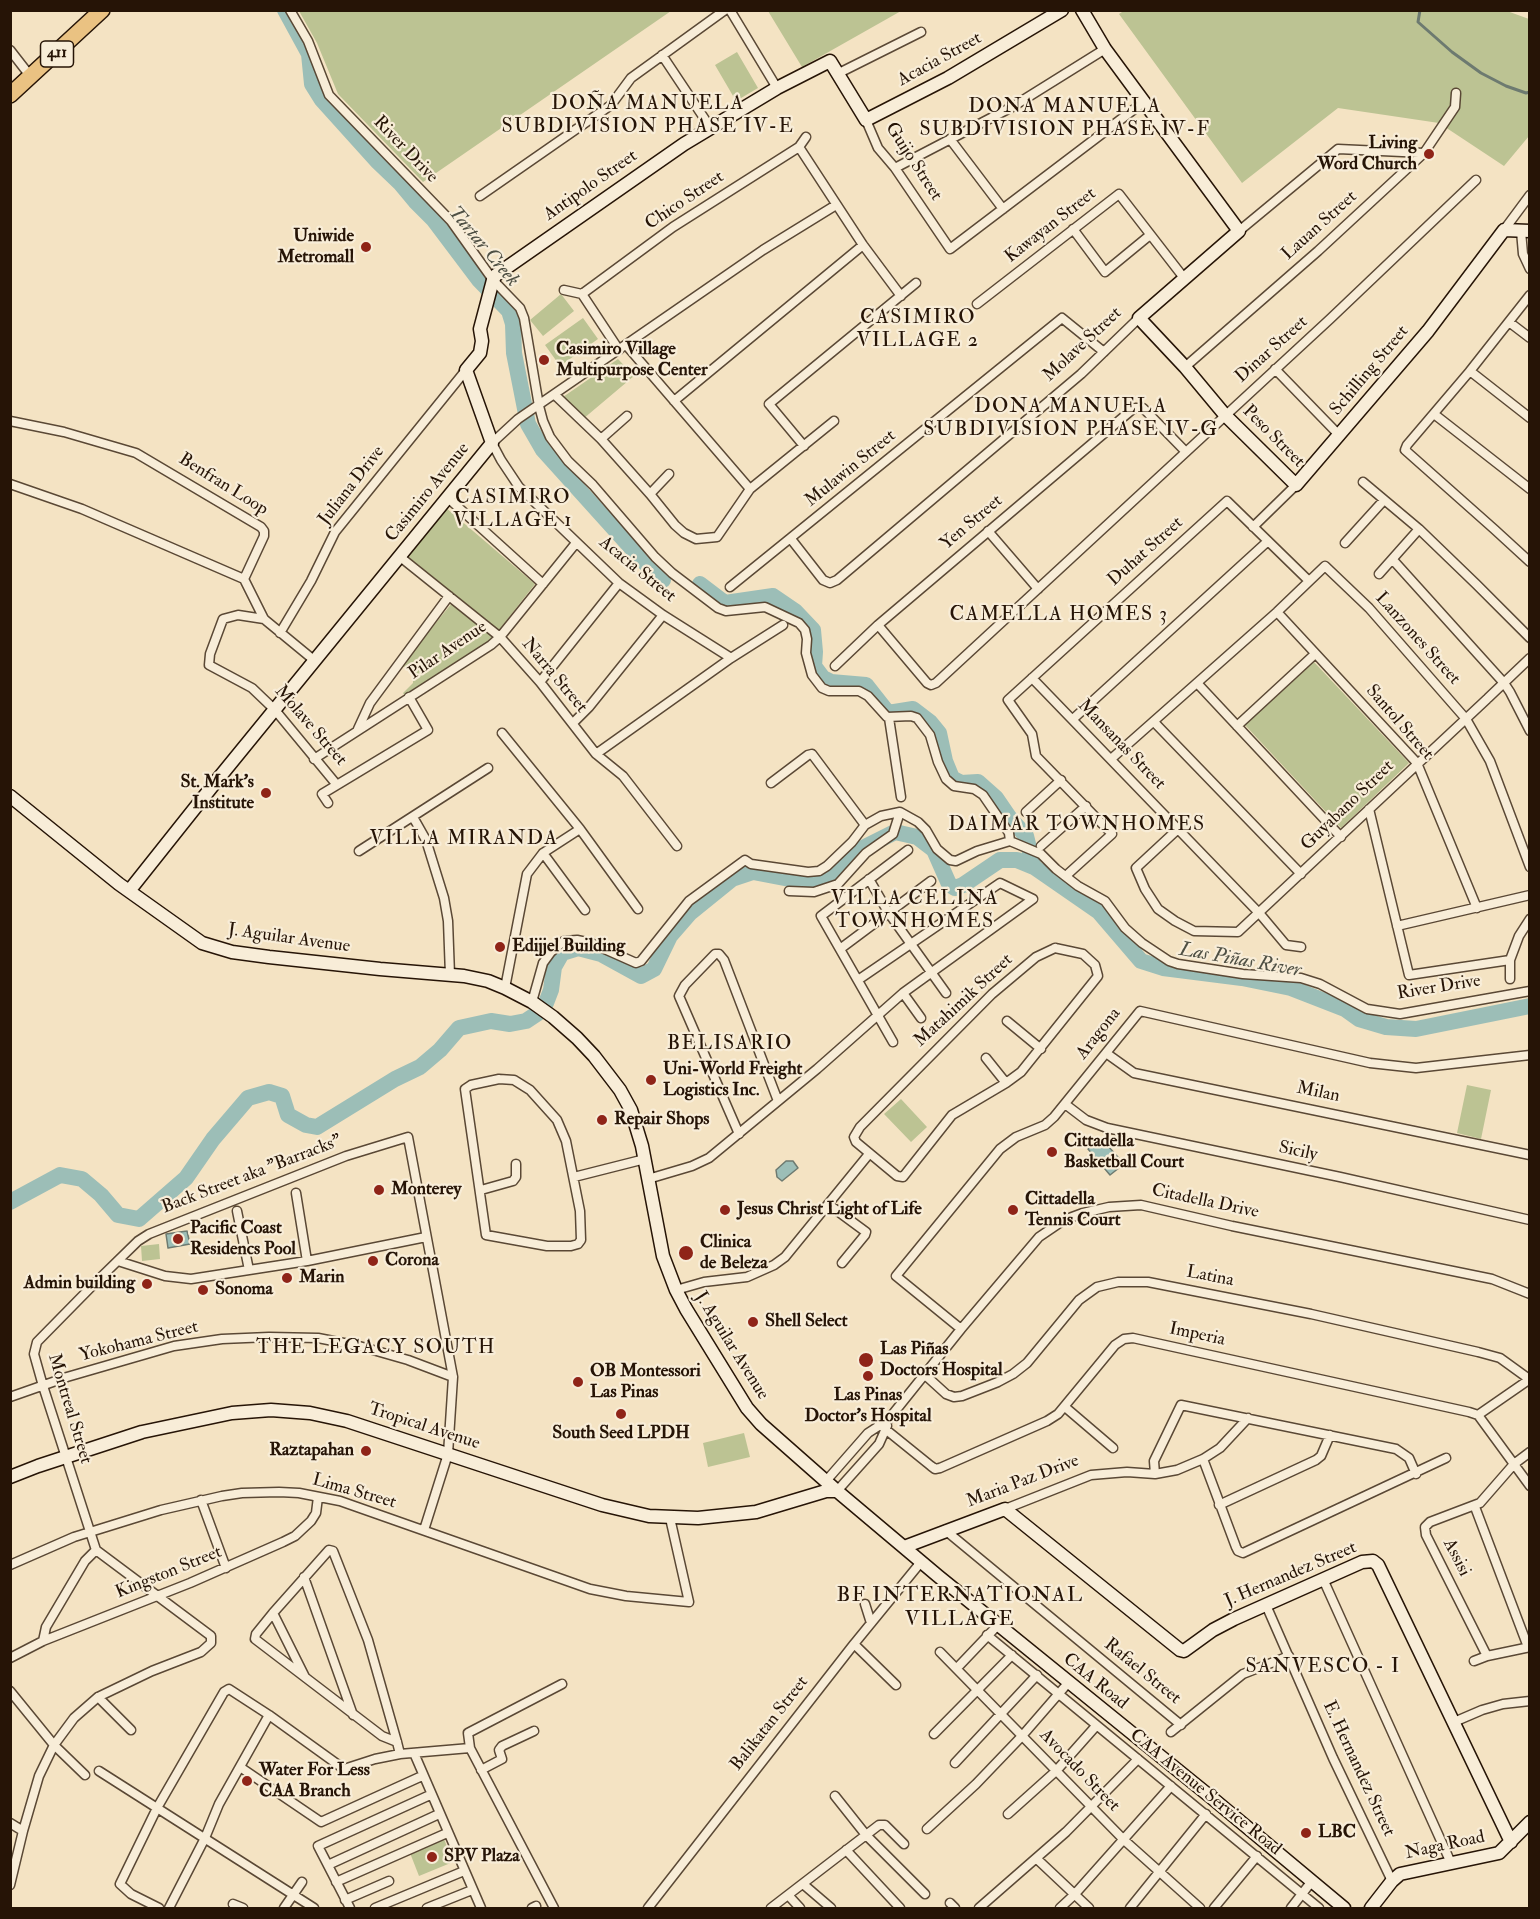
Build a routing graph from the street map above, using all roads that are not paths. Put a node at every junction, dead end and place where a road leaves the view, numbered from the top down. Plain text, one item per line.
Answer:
1 (102, 10) edge
2 (290, 10) edge
3 (725, 10) edge
4 (730, 10) edge
5 (1062, 10) edge
6 (1082, 10) edge
7 (921, 32) dead end
8 (1105, 49) junction
9 (10, 50) edge
10 (662, 55) junction
11 (830, 61) joint
12 (837, 74) junction
13 (32, 78) junction
14 (777, 88) junction
15 (1456, 93) dead end
16 (10, 95) edge
17 (1145, 101) junction
18 (866, 120) junction
19 (710, 127) junction
20 (806, 137) dead end
21 (950, 139) junction
22 (798, 147) junction
23 (1424, 153) junction
24 (895, 168) junction
25 (1476, 180) dead end
26 (1530, 195) edge
27 (480, 196) dead end
28 (836, 205) junction
29 (1003, 209) junction
30 (1073, 229) junction
31 (1239, 231) junction
32 (1504, 231) junction
33 (1525, 231) edge
34 (1150, 235) junction
35 (863, 245) junction
36 (1530, 269) edge
37 (1184, 278) junction
38 (492, 283) junction
39 (916, 284) dead end
40 (564, 290) dead end
41 (582, 294) junction
42 (1530, 295) edge
43 (901, 296) junction
44 (977, 304) dead end
45 (1139, 318) junction
46 (1509, 322) junction
47 (1530, 338) edge
48 (623, 347) junction
49 (1104, 352) junction
50 (1185, 367) junction
51 (1275, 369) junction
52 (466, 370) junction
53 (1470, 371) junction
54 (555, 395) junction
55 (674, 401) junction
56 (535, 408) junction
57 (1434, 414) junction
58 (1225, 415) junction
59 (627, 416) dead end
60 (1530, 418) edge
61 (10, 421) edge
62 (834, 421) dead end
63 (1340, 436) junction
64 (601, 439) junction
65 (492, 442) junction
66 (804, 446) junction
67 (1186, 452) junction
68 (669, 474) dead end
69 (1363, 482) dead end
70 (10, 484) edge
71 (1296, 485) junction
72 (750, 489) junction
73 (1530, 489) edge
74 (650, 494) junction
75 (448, 498) junction
76 (1384, 500) junction
77 (1253, 527) junction
78 (1419, 529) junction
79 (988, 531) junction
80 (791, 540) junction
81 (1268, 541) junction
82 (576, 543) junction
83 (1346, 543) dead end
84 (399, 556) junction
85 (1393, 560) junction
86 (1530, 562) edge
87 (1380, 574) dead end
88 (244, 579) junction
89 (1309, 582) junction
90 (619, 583) junction
91 (543, 584) junction
92 (730, 587) dead end
93 (1038, 589) junction
94 (449, 596) junction
95 (1277, 612) junction
96 (663, 615) junction
97 (264, 620) junction
98 (783, 625) dead end
99 (878, 625) junction
100 (280, 633) junction
101 (500, 637) junction
102 (1530, 638) edge
103 (1315, 654) junction
104 (731, 658) junction
105 (1530, 658) edge
106 (315, 661) junction
107 (835, 666) dead end
108 (1032, 678) junction
109 (540, 681) junction
110 (1197, 683) junction
111 (1504, 683) junction
112 (409, 697) junction
113 (275, 710) junction
114 (889, 718) junction
115 (1466, 719) junction
116 (1073, 720) junction
117 (1154, 722) junction
118 (573, 723) junction
119 (1237, 726) junction
120 (358, 730) junction
121 (1529, 730) edge
122 (502, 733) dead end
123 (596, 754) junction
124 (314, 759) junction
125 (1111, 759) junction
126 (1417, 763) junction
127 (488, 768) dead end
128 (1061, 780) junction
129 (771, 783) dead end
130 (337, 785) junction
131 (10, 796) edge
132 (901, 797) dead end
133 (328, 803) dead end
134 (1086, 806) junction
135 (1370, 809) junction
136 (1026, 812) dead end
137 (899, 815) junction
138 (413, 817) junction
139 (866, 825) junction
140 (580, 829) junction
141 (1178, 829) junction
142 (1341, 837) junction
143 (1012, 842) junction
144 (677, 846) dead end
145 (908, 850) dead end
146 (1041, 850) junction
147 (359, 851) dead end
148 (543, 853) junction
149 (1530, 867) edge
150 (1069, 873) dead end
151 (1301, 874) junction
152 (869, 879) junction
153 (931, 881) dead end
154 (129, 891) junction
155 (789, 891) dead end
156 (1530, 895) edge
157 (1477, 908) junction
158 (638, 909) dead end
159 (585, 910) dead end
160 (888, 912) junction
161 (1260, 914) junction
162 (1530, 919) edge
163 (1397, 926) junction
164 (910, 944) junction
165 (1301, 947) dead end
166 (840, 949) junction
167 (1510, 960) junction
168 (931, 972) junction
169 (450, 975) junction
170 (858, 980) junction
171 (1510, 980) dead end
172 (505, 988) junction
173 (1530, 991) edge
174 (903, 993) junction
175 (946, 993) dead end
176 (534, 1003) junction
177 (878, 1014) junction
178 (921, 1018) dead end
179 (1007, 1020) dead end
180 (893, 1042) dead end
181 (1041, 1049) junction
182 (1106, 1053) junction
183 (1530, 1055) edge
184 (986, 1058) dead end
185 (1006, 1083) junction
186 (778, 1101) junction
187 (1065, 1104) junction
188 (739, 1134) junction
189 (869, 1154) junction
190 (1530, 1155) edge
191 (645, 1159) junction
192 (516, 1164) dead end
193 (574, 1177) junction
194 (648, 1179) junction
195 (481, 1190) junction
196 (296, 1193) dead end
197 (828, 1204) junction
198 (237, 1211) dead end
199 (1530, 1220) edge
200 (426, 1237) junction
201 (307, 1261) junction
202 (118, 1262) junction
203 (842, 1263) dead end
204 (249, 1270) junction
205 (676, 1290) junction
206 (1530, 1294) edge
207 (961, 1329) junction
208 (924, 1374) junction
209 (453, 1377) junction
210 (1529, 1379) edge
211 (43, 1386) junction
212 (10, 1397) edge
213 (1065, 1407) junction
214 (1478, 1415) junction
215 (1248, 1418) junction
216 (882, 1427) junction
217 (1330, 1436) junction
218 (856, 1448) junction
219 (1113, 1448) dead end
220 (1530, 1452) edge
221 (448, 1454) junction
222 (65, 1457) junction
223 (867, 1458) junction
224 (1446, 1458) dead end
225 (1203, 1459) junction
226 (1514, 1464) junction
227 (1155, 1474) junction
228 (1416, 1474) junction
229 (10, 1477) edge
230 (1530, 1486) edge
231 (830, 1488) junction
232 (318, 1497) junction
233 (201, 1500) junction
234 (1220, 1504) junction
235 (1475, 1507) junction
236 (1005, 1509) junction
237 (670, 1518) junction
238 (424, 1530) junction
239 (945, 1530) junction
240 (90, 1531) junction
241 (904, 1547) junction
242 (96, 1551) junction
243 (921, 1562) junction
244 (10, 1565) edge
245 (226, 1568) junction
246 (304, 1577) junction
247 (1323, 1579) junction
248 (157, 1596) junction
249 (865, 1604) dead end
250 (1266, 1605) junction
251 (273, 1613) junction
252 (871, 1623) junction
253 (998, 1626) junction
254 (987, 1635) junction
255 (43, 1641) junction
256 (854, 1644) junction
257 (1529, 1647) edge
258 (940, 1652) dead end
259 (1012, 1655) junction
260 (1288, 1656) junction
261 (1487, 1656) junction
262 (10, 1658) edge
263 (1474, 1661) dead end
264 (957, 1668) junction
265 (1037, 1675) junction
266 (306, 1679) junction
267 (1068, 1683) junction
268 (562, 1684) dead end
269 (896, 1686) dead end
270 (978, 1690) junction
271 (10, 1691) edge
272 (1059, 1694) junction
273 (98, 1697) junction
274 (1530, 1701) edge
275 (1001, 1714) junction
276 (269, 1715) junction
277 (353, 1715) junction
278 (1454, 1722) junction
279 (1096, 1725) junction
280 (1180, 1725) junction
281 (131, 1730) dead end
282 (534, 1731) dead end
283 (1171, 1732) dead end
284 (934, 1734) dead end
285 (1022, 1736) junction
286 (397, 1742) junction
287 (54, 1745) junction
288 (470, 1748) junction
289 (400, 1754) junction
290 (414, 1754) junction
291 (1138, 1759) junction
292 (955, 1763) dead end
293 (240, 1767) junction
294 (481, 1770) junction
295 (99, 1771) dead end
296 (1056, 1771) junction
297 (84, 1775) dead end
298 (422, 1776) junction
299 (1171, 1786) junction
300 (430, 1795) junction
301 (835, 1796) dead end
302 (1092, 1807) junction
303 (157, 1808) junction
304 (439, 1814) junction
305 (1008, 1814) dead end
306 (1206, 1814) junction
307 (1530, 1822) edge
308 (10, 1823) edge
309 (927, 1829) dead end
310 (22, 1831) junction
311 (447, 1833) junction
312 (866, 1835) junction
313 (205, 1838) junction
314 (1124, 1840) junction
315 (1511, 1842) junction
316 (904, 1844) dead end
317 (846, 1850) junction
318 (1257, 1856) junction
319 (1037, 1859) junction
320 (1451, 1863) junction
321 (328, 1864) junction
322 (464, 1871) junction
323 (1160, 1874) junction
324 (389, 1881) dead end
325 (1312, 1881) junction
326 (1392, 1881) junction
327 (302, 1882) dead end
328 (336, 1882) junction
329 (803, 1884) junction
330 (10, 1885) edge
331 (472, 1890) junction
332 (292, 1894) junction
333 (925, 1894) dead end
334 (1074, 1895) junction
335 (1302, 1895) junction
336 (788, 1896) junction
337 (345, 1900) junction
338 (233, 1904) dead end
339 (159, 1908) edge
340 (169, 1908) edge
341 (243, 1908) edge
342 (284, 1908) edge
343 (314, 1908) edge
344 (350, 1908) edge
345 (375, 1908) edge
346 (427, 1908) edge
347 (480, 1908) edge
348 (554, 1908) edge
349 (648, 1908) edge
350 (771, 1908) edge
351 (800, 1908) edge
352 (831, 1908) edge
353 (900, 1908) edge
354 (979, 1908) edge
355 (1060, 1908) edge
356 (1089, 1908) edge
357 (1130, 1908) edge
358 (1200, 1908) edge
359 (1214, 1908) edge
360 (1291, 1908) edge
361 (1319, 1908) edge
362 (1344, 1908) edge
363 (1371, 1908) edge

1 - 13 highway, 411
2 - 38 street, River Drive
3 - 10 street
4 - 14 street
5 - 18 street, Acacia Street
6 - 8 street
7 - 12 street
8 - 17 street
8 - 21 street
9 - 13 street
10 - 19 street
10 - 27 street
11 - 12 street, Guijo Street
11 - 14 street, Antipolo Street
12 - 18 street, Guijo Street
13 - 16 highway, 411
14 - 19 street, Antipolo Street
15 - 23 street, Lauan Street
17 - 29 street
17 - 31 street
18 - 24 street, Guijo Street
19 - 38 street, Antipolo Street
20 - 22 street, Chico Street
21 - 24 street
21 - 29 street
22 - 28 street
22 - 41 street, Chico Street
23 - 31 street, Molave Street
23 - 50 street, Lauan Street
24 - 29 street, Guijo Street
25 - 51 street, Dinar Street
26 - 32 street
28 - 35 street
28 - 48 street, Casimiro Avenue
30 - 34 street, Kawayan Street
30 - 34 street
30 - 44 street, Kawayan Street
31 - 37 street, Molave Street
32 - 33 street
32 - 63 street, Schilling Street
33 - 36 street
34 - 37 street, Kawayan Street
35 - 43 street
35 - 55 street
37 - 45 street, Molave Street
38 - 52 street
38 - 56 street, River Drive
39 - 43 street
40 - 41 street
41 - 48 street
42 - 46 street
43 - 66 street
45 - 49 street, Molave Street
45 - 50 street, Peso Street
46 - 47 street
46 - 53 street
48 - 54 street, Casimiro Avenue
48 - 55 street
49 - 80 street, Mulawin Street
49 - 80 street, Molave Street
50 - 58 street, Peso Street
51 - 58 street, Dinar Street
51 - 63 street
52 - 65 street, Acacia Street
52 - 100 street, Juliana Drive
53 - 57 street
53 - 60 street
54 - 56 street, Casimiro Avenue
54 - 64 street
55 - 72 street
56 - 65 street, Casimiro Avenue
56 - 114 street, River Drive
57 - 73 street
57 - 86 street
58 - 67 street, Dinar Street
58 - 71 street, Peso Street
59 - 64 street
61 - 88 street, Benfran Loop
62 - 66 street
63 - 71 street, Schilling Street
64 - 74 street
65 - 75 street, Casimiro Avenue
65 - 82 street, Acacia Street
66 - 72 street
67 - 79 street, Yen Street
67 - 93 street, Dinar Street
68 - 74 street
69 - 76 street
70 - 88 street
71 - 77 street, Schilling Street
72 - 74 street
75 - 84 street, Casimiro Avenue
75 - 91 street
76 - 78 street
76 - 83 street
77 - 81 street
77 - 108 street, Duhat Street
78 - 85 street
78 - 102 street
79 - 93 street
79 - 99 street, Yen Street
80 - 92 street, Mulawin Street
81 - 89 street
81 - 116 street
82 - 90 street, Acacia Street
82 - 91 street, Pilar Avenue
84 - 94 street, Narra Street
84 - 106 street, Casimiro Avenue
85 - 87 street
85 - 111 street
88 - 97 street
89 - 95 street
89 - 115 street, Lanzones Street
90 - 96 street, Acacia Street
90 - 109 street
91 - 101 street, Pilar Avenue
93 - 99 street, Dinar Street
94 - 101 street, Narra Street
94 - 120 street
95 - 103 street, Santol Street
95 - 110 street
96 - 104 street, Acacia Street
96 - 118 street
97 - 100 street
97 - 113 street, Molave Street
98 - 104 street
99 - 107 street, Yen Street
100 - 106 street
101 - 109 street, Narra Street
101 - 112 street, Pilar Avenue
103 - 119 street
103 - 126 street, Santol Street
104 - 123 street
105 - 111 street, Guyabano Street
106 - 113 street, Casimiro Avenue
108 - 116 street, Mansanas Street
108 - 128 street, Duhat Street
109 - 118 street, Narra Street
110 - 117 street
110 - 119 street
111 - 115 street, Guyabano Street
111 - 121 street
112 - 120 street, Pilar Avenue
112 - 130 street
113 - 124 street, Molave Street
113 - 154 street, Casimiro Avenue
114 - 132 street
114 - 143 street
115 - 126 street, Guyabano Street
115 - 149 street, Lanzones Street
116 - 125 street, Mansanas Street
117 - 125 street
117 - 151 street
118 - 123 street, Narra Street
119 - 142 street
120 - 124 street, Pilar Avenue
122 - 140 street
123 - 144 street, Narra Street
124 - 130 street, Molave Street
125 - 141 street, Mansanas Street
126 - 135 street, Guyabano Street
126 - 157 street, Santol Street
127 - 138 street
128 - 134 street
128 - 136 street
129 - 139 street
130 - 133 street
131 - 154 street, J. Aguilar Avenue
134 - 146 street
134 - 150 street
135 - 142 street, Guyabano Street
135 - 163 street
137 - 139 street
137 - 143 street
137 - 155 street
138 - 147 street
138 - 169 street
139 - 176 street
140 - 148 street
140 - 158 street
141 - 161 street, Mansanas Street
141 - 161 street, Guyabano Street
142 - 151 street, Guyabano Street
143 - 146 street, River Drive
145 - 152 street
146 - 173 street, River Drive
148 - 159 street
148 - 172 street
151 - 161 street, Guyabano Street
152 - 160 street
152 - 166 street
153 - 160 street
154 - 169 street, J. Aguilar Avenue
156 - 157 street
157 - 163 street
160 - 164 street
160 - 166 street
161 - 165 street, Mansanas Street
162 - 167 street
163 - 167 street
164 - 168 street
164 - 168 street
164 - 170 street
166 - 170 street
167 - 171 street
168 - 174 street
168 - 175 street
169 - 172 street, J. Aguilar Avenue
170 - 177 street
172 - 176 street, J. Aguilar Avenue
174 - 177 street
174 - 178 street
176 - 191 street, J. Aguilar Avenue
177 - 180 street
177 - 186 street
179 - 181 street
181 - 185 street, Matahimik Street
181 - 189 street, Matahimik Street
182 - 183 street, Aragona
182 - 187 street, Aragona
182 - 190 street, Milan
184 - 185 street
185 - 189 street, Matahimik Street
186 - 188 street
186 - 188 street
187 - 199 street, Sicily
187 - 207 street, Aragona
188 - 194 street
189 - 197 street
191 - 193 street
191 - 194 street, J. Aguilar Avenue
192 - 195 street
193 - 195 street
193 - 195 street
194 - 205 street, J. Aguilar Avenue
196 - 201 street
197 - 203 street
197 - 205 street
198 - 204 street
200 - 201 street
200 - 202 street, Back Street aka "Barracks"
200 - 209 street
201 - 204 street
202 - 204 street
202 - 211 street, Montreal Street
205 - 231 street, J. Aguilar Avenue
206 - 207 street, Citadella Drive
207 - 208 street, Citadella Drive
208 - 210 street, Latina
208 - 216 street, Citadella Drive
209 - 211 street, Yokohama Street
209 - 221 street
210 - 214 street
211 - 212 street, Yokohama Street
211 - 222 street, Montreal Street
213 - 214 street, Imperia
213 - 216 street, Imperia
213 - 219 street
214 - 226 street
215 - 217 street
215 - 225 street, Maria Paz Drive
215 - 227 street
216 - 218 street
216 - 223 street, Citadella Drive
217 - 228 street
217 - 234 street
218 - 223 street
218 - 231 street
220 - 226 street, Assisi
221 - 222 street, Tropical Avenue
221 - 237 street, Tropical Avenue
221 - 238 street
222 - 229 street, Tropical Avenue
222 - 240 street, Montreal Street
223 - 231 street, Citadella Drive
224 - 228 street
225 - 227 street, Maria Paz Drive
225 - 234 street
226 - 230 street
226 - 235 street, Assisi
227 - 236 street, Maria Paz Drive
228 - 234 street
231 - 237 street, Tropical Avenue
231 - 241 street, CAA Road
232 - 233 street, Lima Street
232 - 238 street, Lima Street
232 - 245 street, Kingston Street
233 - 240 street, Lima Street
233 - 245 street
235 - 257 street
235 - 261 street, Assisi
236 - 239 street, Maria Paz Drive
236 - 250 street, J. Hernandez Street
237 - 238 street, Lima Street
239 - 241 street, Maria Paz Drive
239 - 280 street, Rafael Street
240 - 242 street, Montreal Street
240 - 244 street, Lima Street
241 - 243 street, CAA Road
242 - 248 street
242 - 255 street
243 - 252 street, Balikatan Street
243 - 253 street, CAA Road
245 - 248 street, Kingston Street
246 - 251 street
246 - 277 street
246 - 286 street
247 - 250 street, J. Hernandez Street
247 - 278 street, J. Hernandez Street
247 - 320 street
248 - 255 street, Kingston Street
248 - 273 street
249 - 252 street
250 - 260 street, E. Hernandez Street
251 - 266 street
251 - 266 street
252 - 256 street, Balikatan Street
253 - 254 street
253 - 267 street, CAA Road
254 - 259 street, CAA Avenue Service Road
254 - 264 street
255 - 262 street, Kingston Street
256 - 269 street
256 - 349 street, Balikatan Street
257 - 261 street
258 - 264 street, Avocado Street
259 - 265 street, CAA Avenue Service Road
259 - 270 street
260 - 280 street
260 - 326 street, E. Hernandez Street
261 - 263 street
264 - 270 street, Avocado Street
265 - 272 street, CAA Avenue Service Road
265 - 275 street
266 - 277 street
267 - 272 street
267 - 325 street, CAA Road
268 - 288 street
270 - 275 street, Avocado Street
270 - 284 street
271 - 287 street
272 - 279 street, CAA Avenue Service Road
272 - 285 street
273 - 281 street
273 - 287 street
274 - 278 street
275 - 285 street, Avocado Street
275 - 292 street
276 - 289 street
276 - 293 street
276 - 303 street
277 - 286 street
278 - 315 street, J. Hernandez Street
279 - 291 street, CAA Avenue Service Road
279 - 296 street
280 - 283 street
282 - 294 street
285 - 296 street, Avocado Street
285 - 309 street
286 - 289 street
287 - 297 street
287 - 310 street
288 - 290 street
288 - 294 street
289 - 290 street
290 - 298 street
291 - 299 street, CAA Avenue Service Road
291 - 302 street
293 - 298 street
293 - 313 street
294 - 348 street
295 - 303 street
296 - 302 street, Avocado Street
296 - 305 street
298 - 300 street
299 - 306 street, CAA Avenue Service Road
299 - 314 street
300 - 304 street
300 - 321 street
301 - 312 street
302 - 314 street, Avocado Street
302 - 319 street
303 - 313 street
303 - 339 street
304 - 311 street
304 - 321 street
306 - 318 street, CAA Avenue Service Road
306 - 323 street
307 - 315 street, Naga Road
308 - 310 street
310 - 330 street
311 - 322 street
311 - 328 street
312 - 316 street
312 - 317 street
312 - 333 street
313 - 332 street
313 - 340 street
314 - 323 street, Avocado Street
314 - 334 street
315 - 320 street, Naga Road
317 - 329 street
317 - 353 street
318 - 335 street, CAA Avenue Service Road
318 - 359 street
319 - 334 street
319 - 354 street
320 - 326 street, Naga Road
321 - 328 street
322 - 331 street
322 - 345 street
323 - 357 street
323 - 358 street, Avocado Street
324 - 337 street
325 - 335 street
325 - 362 street, CAA Road
326 - 363 street, Naga Road
327 - 332 street
328 - 337 street
329 - 336 street
329 - 352 street
331 - 346 street
331 - 347 street
332 - 342 street
332 - 343 street
334 - 355 street
334 - 356 street
335 - 360 street
335 - 361 street, CAA Avenue Service Road
336 - 350 street
336 - 351 street
337 - 344 street
338 - 341 street

